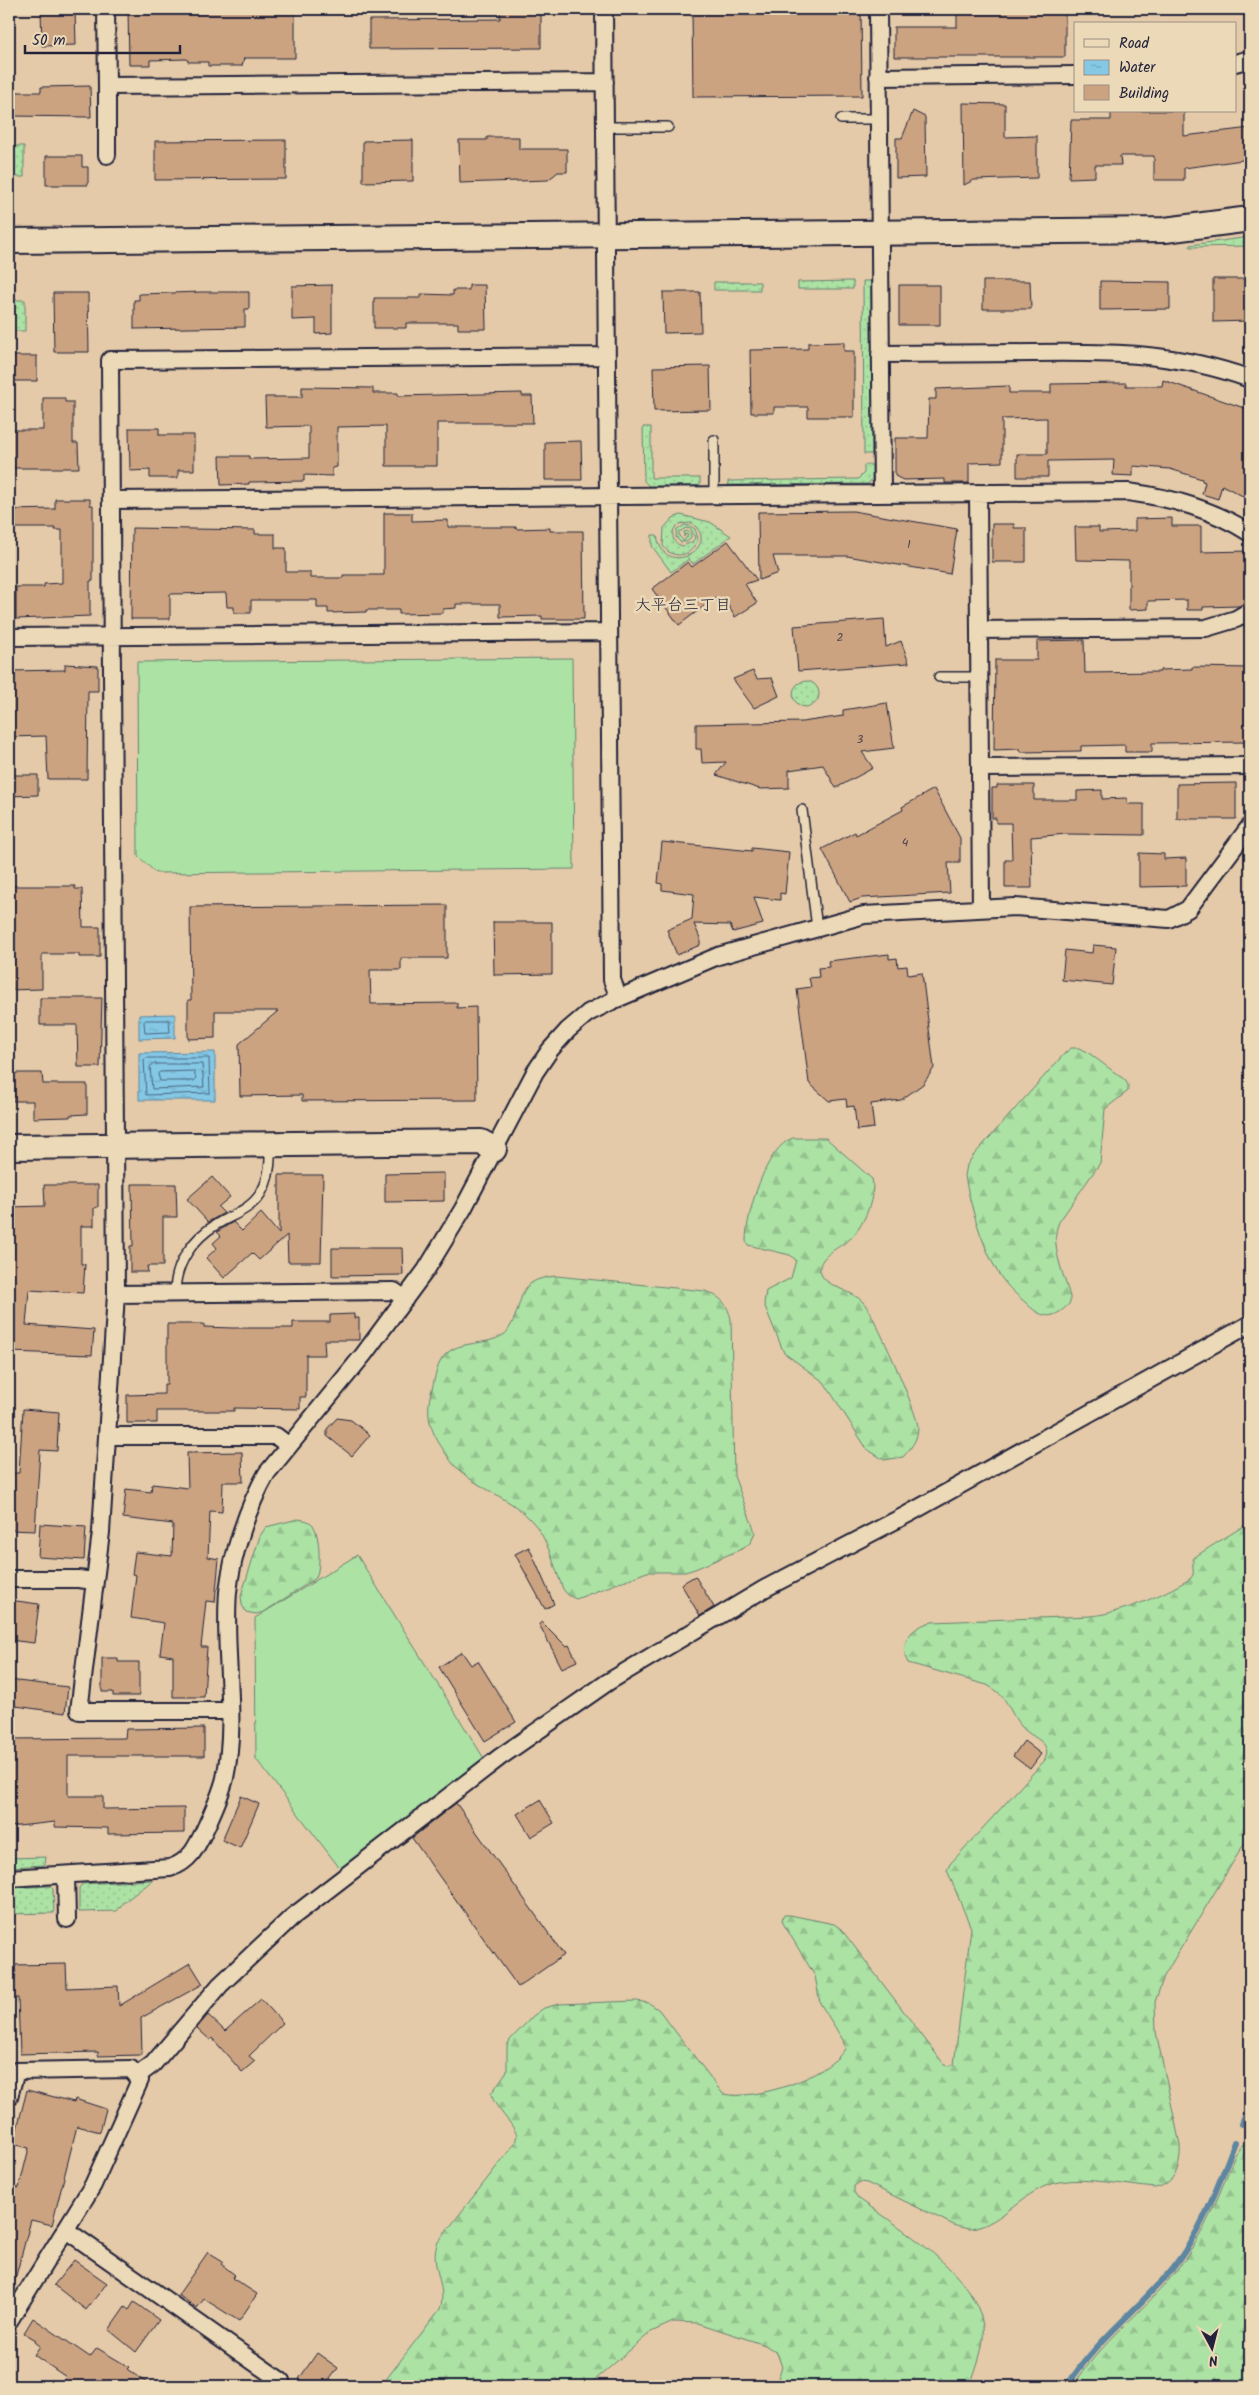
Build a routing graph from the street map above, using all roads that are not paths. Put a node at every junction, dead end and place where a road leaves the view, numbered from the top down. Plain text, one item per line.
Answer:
1 (106, 9) edge
2 (604, 9) edge
3 (878, 9) edge
4 (1250, 59) edge
5 (1236, 63) edge
6 (1074, 75) edge
7 (878, 77) junction
8 (605, 82) junction
9 (107, 86) junction
10 (841, 119) dead end
11 (878, 119) junction
12 (668, 127) dead end
13 (605, 128) junction
14 (108, 155) dead end
15 (1250, 219) edge
16 (880, 233) junction
17 (606, 235) junction
18 (9, 241) edge
19 (880, 354) junction
20 (607, 356) junction
21 (1250, 379) edge
22 (714, 440) dead end
23 (978, 492) junction
24 (882, 493) junction
25 (714, 495) junction
26 (608, 496) junction
27 (111, 500) junction
28 (1250, 533) edge
29 (1250, 610) edge
30 (979, 630) junction
31 (609, 632) junction
32 (112, 636) junction
33 (9, 637) edge
34 (939, 677) dead end
35 (979, 677) junction
36 (1250, 766) edge
37 (980, 768) junction
38 (802, 810) dead end
39 (1250, 826) edge
40 (981, 908) junction
41 (816, 928) junction
42 (619, 998) junction
43 (270, 1144) junction
44 (116, 1145) junction
45 (9, 1147) edge
46 (494, 1149) junction
47 (175, 1293) junction
48 (116, 1294) junction
49 (404, 1299) junction
50 (1250, 1324) edge
51 (107, 1436) junction
52 (289, 1446) junction
53 (9, 1579) edge
54 (95, 1581) junction
55 (229, 1711) junction
56 (66, 1874) junction
57 (9, 1878) edge
58 (66, 1919) dead end
59 (137, 2076) junction
60 (9, 2097) edge
61 (66, 2230) junction
62 (9, 2321) edge
63 (281, 2380) dead end

1 - 9 street
2 - 8 street
3 - 7 street
4 - 5 street
6 - 7 street
7 - 11 street
8 - 9 street
8 - 13 street
9 - 14 street
10 - 11 lane
11 - 16 street
12 - 13 lane
13 - 17 street
15 - 16 street
16 - 17 street
16 - 19 street
17 - 18 street
17 - 20 street
19 - 21 street
19 - 24 street
20 - 26 street
20 - 27 street
22 - 25 lane
23 - 24 street
23 - 28 street
23 - 30 street
24 - 25 street
25 - 26 street
26 - 27 street
26 - 31 street
27 - 32 street
29 - 30 street
30 - 35 street
31 - 32 street
31 - 42 street
32 - 33 street
32 - 44 street
34 - 35 lane
35 - 37 street
36 - 37 street
37 - 40 street
38 - 41 lane
39 - 40 street
40 - 41 street
41 - 42 street
42 - 46 street
43 - 44 street
43 - 46 street
43 - 47 lane
44 - 45 street
44 - 48 street
46 - 49 street
47 - 48 street
47 - 49 street
48 - 51 street
49 - 52 street
50 - 59 street
51 - 52 street
51 - 54 street
52 - 55 street
53 - 54 street
54 - 55 street
55 - 56 street
56 - 57 street
56 - 58 street
59 - 60 street
59 - 61 street
61 - 62 street
61 - 63 street

